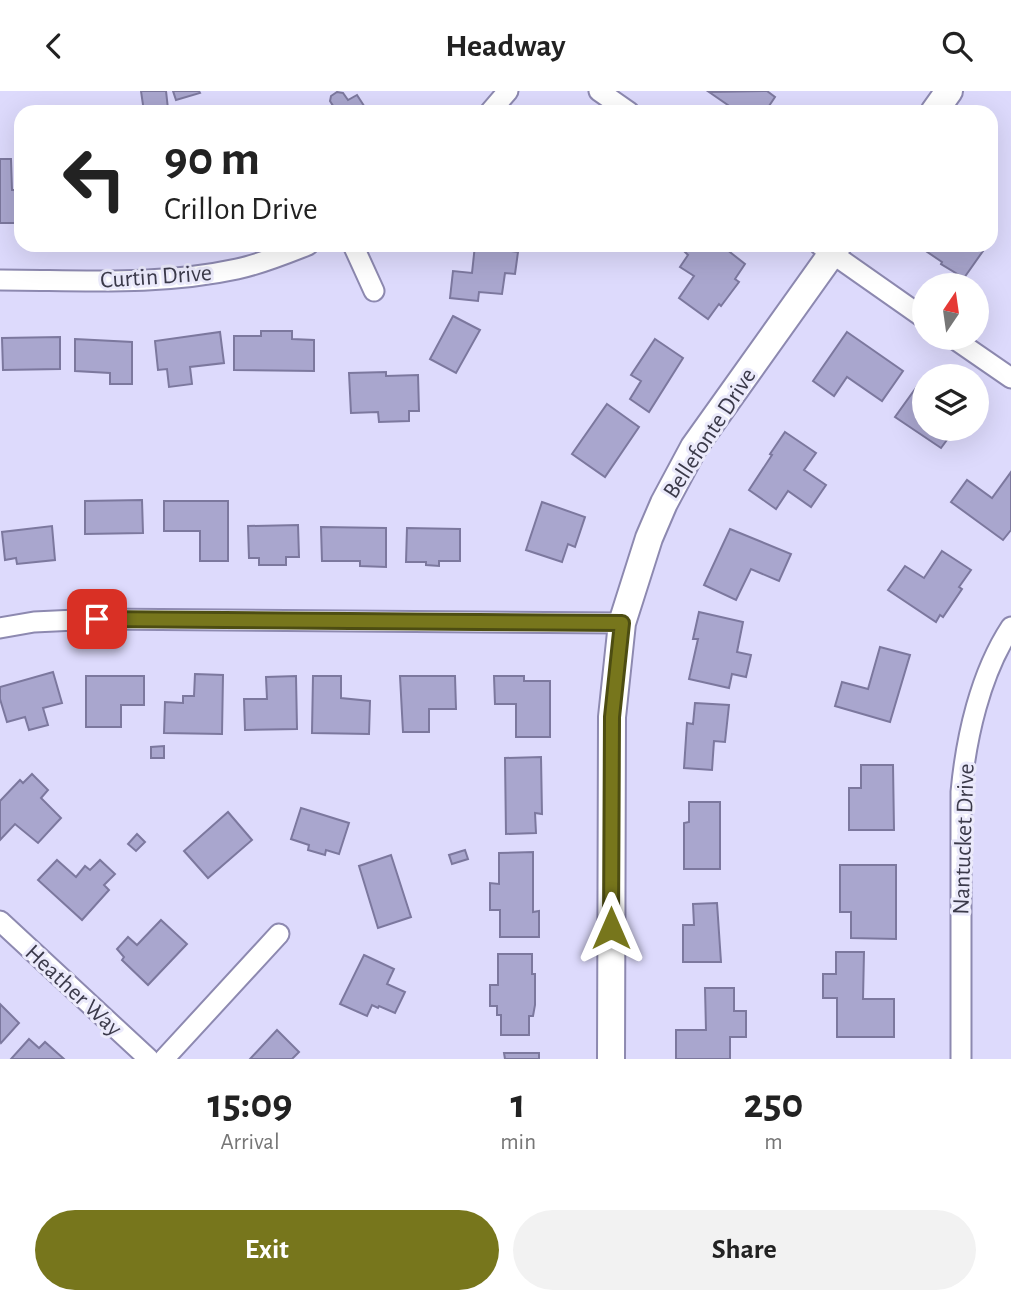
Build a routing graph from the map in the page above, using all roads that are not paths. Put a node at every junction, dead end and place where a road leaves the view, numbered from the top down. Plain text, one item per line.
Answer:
1 (508, 91) edge
2 (599, 91) edge
3 (496, 105) edge
4 (619, 105) edge
5 (290, 252) edge
6 (356, 252) edge
7 (827, 252) edge
8 (835, 252) edge
9 (0, 280) edge
10 (374, 291) dead end
11 (912, 308) edge
12 (970, 350) edge
13 (1011, 378) edge
14 (622, 623) junction
15 (1011, 627) edge
16 (0, 628) edge
17 (0, 921) edge
18 (279, 935) dead end
19 (149, 1059) edge
20 (164, 1059) edge
21 (611, 1059) edge
22 (961, 1059) edge

1 - 3 street
2 - 4 street
5 - 9 street, Curtin Drive
6 - 10 street
7 - 14 street, Bellefonte Drive
8 - 11 street
12 - 13 street
14 - 16 street
14 - 21 street, Bellefonte Drive
15 - 22 street, Nantucket Drive
17 - 19 street, Heather Way
18 - 20 street

